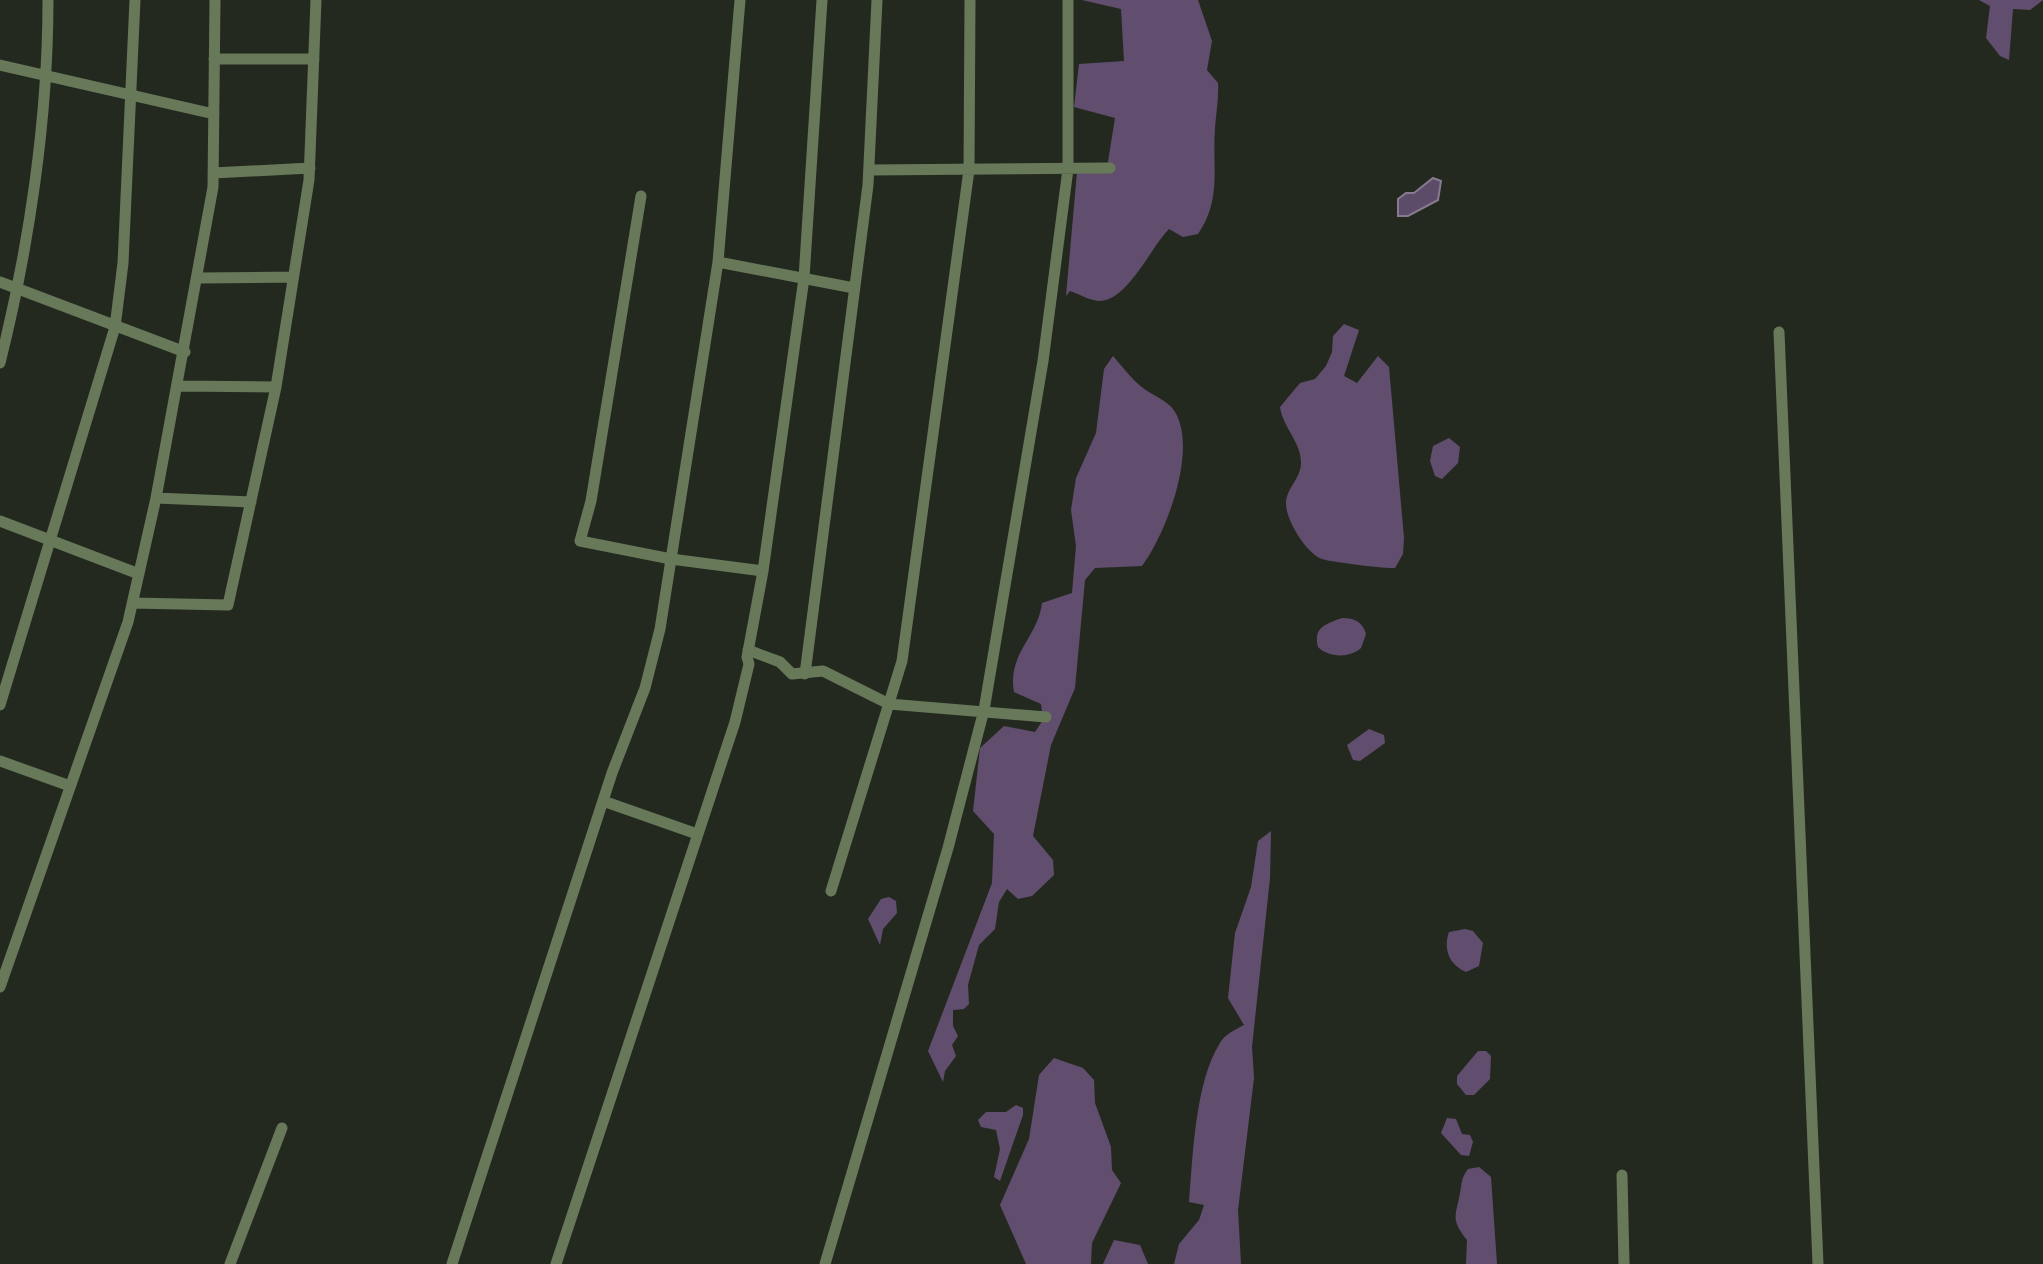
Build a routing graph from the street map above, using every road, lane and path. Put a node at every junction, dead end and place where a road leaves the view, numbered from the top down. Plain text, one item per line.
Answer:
1 (48, 0) edge
2 (135, 0) edge
3 (215, 0) edge
4 (316, 0) edge
5 (740, 0) edge
6 (822, 0) edge
7 (877, 0) edge
8 (970, 0) edge
9 (1068, 0) edge
10 (214, 59) junction
11 (314, 59) junction
12 (0, 65) edge
13 (48, 76) junction
14 (129, 95) junction
15 (214, 114) junction
16 (310, 168) junction
17 (1110, 168) dead end
18 (1068, 169) junction
19 (870, 170) junction
20 (969, 170) junction
21 (213, 173) junction
22 (641, 196) dead end
23 (718, 262) junction
24 (293, 277) junction
25 (199, 278) junction
26 (804, 278) junction
27 (0, 282) edge
28 (17, 287) junction
29 (854, 288) junction
30 (115, 327) junction
31 (1779, 332) dead end
32 (185, 352) junction
33 (0, 363) edge
34 (179, 386) junction
35 (276, 387) junction
36 (156, 498) junction
37 (251, 502) junction
38 (0, 521) edge
39 (50, 541) junction
40 (671, 559) junction
41 (763, 571) junction
42 (139, 574) junction
43 (133, 603) junction
44 (748, 654) junction
45 (805, 674) junction
46 (889, 704) junction
47 (0, 705) edge
48 (984, 710) junction
49 (1046, 717) dead end
50 (0, 761) edge
51 (70, 786) junction
52 (603, 801) junction
53 (694, 833) junction
54 (831, 891) dead end
55 (0, 987) edge
56 (282, 1128) dead end
57 (1622, 1175) dead end
58 (230, 1264) edge
59 (452, 1264) edge
60 (549, 1264) edge
61 (556, 1264) edge
62 (825, 1264) edge
63 (1624, 1264) edge
64 (1818, 1264) edge

1 - 13 street
2 - 14 street
3 - 10 street
4 - 11 street
5 - 23 street
6 - 26 street
7 - 19 street
8 - 20 street
9 - 18 street
10 - 11 street
10 - 15 street
11 - 16 street
12 - 13 street
13 - 14 street
13 - 28 street
14 - 15 street
14 - 30 street
15 - 21 street
16 - 21 street
16 - 24 street
17 - 18 street
18 - 20 street
18 - 48 street
19 - 20 street
19 - 29 street
20 - 46 street
21 - 25 street
22 - 40 street
23 - 26 street
23 - 40 street
24 - 25 street
24 - 35 street
25 - 32 street
26 - 29 street
26 - 41 street
27 - 28 street
28 - 30 street
28 - 33 street
29 - 45 street
30 - 32 street
30 - 39 street
31 - 64 street
32 - 34 street
34 - 35 street
34 - 36 street
35 - 37 street
36 - 37 street
36 - 42 street
37 - 43 street
38 - 39 street
39 - 42 street
39 - 47 street
40 - 41 street
40 - 52 street
41 - 44 street
42 - 43 street
43 - 51 street
44 - 45 street
44 - 53 street
45 - 46 street
46 - 48 street
46 - 54 street
48 - 49 street
48 - 62 street
50 - 51 street
51 - 55 street
52 - 53 street
52 - 59 street
53 - 60 street
53 - 61 street
56 - 58 street
57 - 63 street

